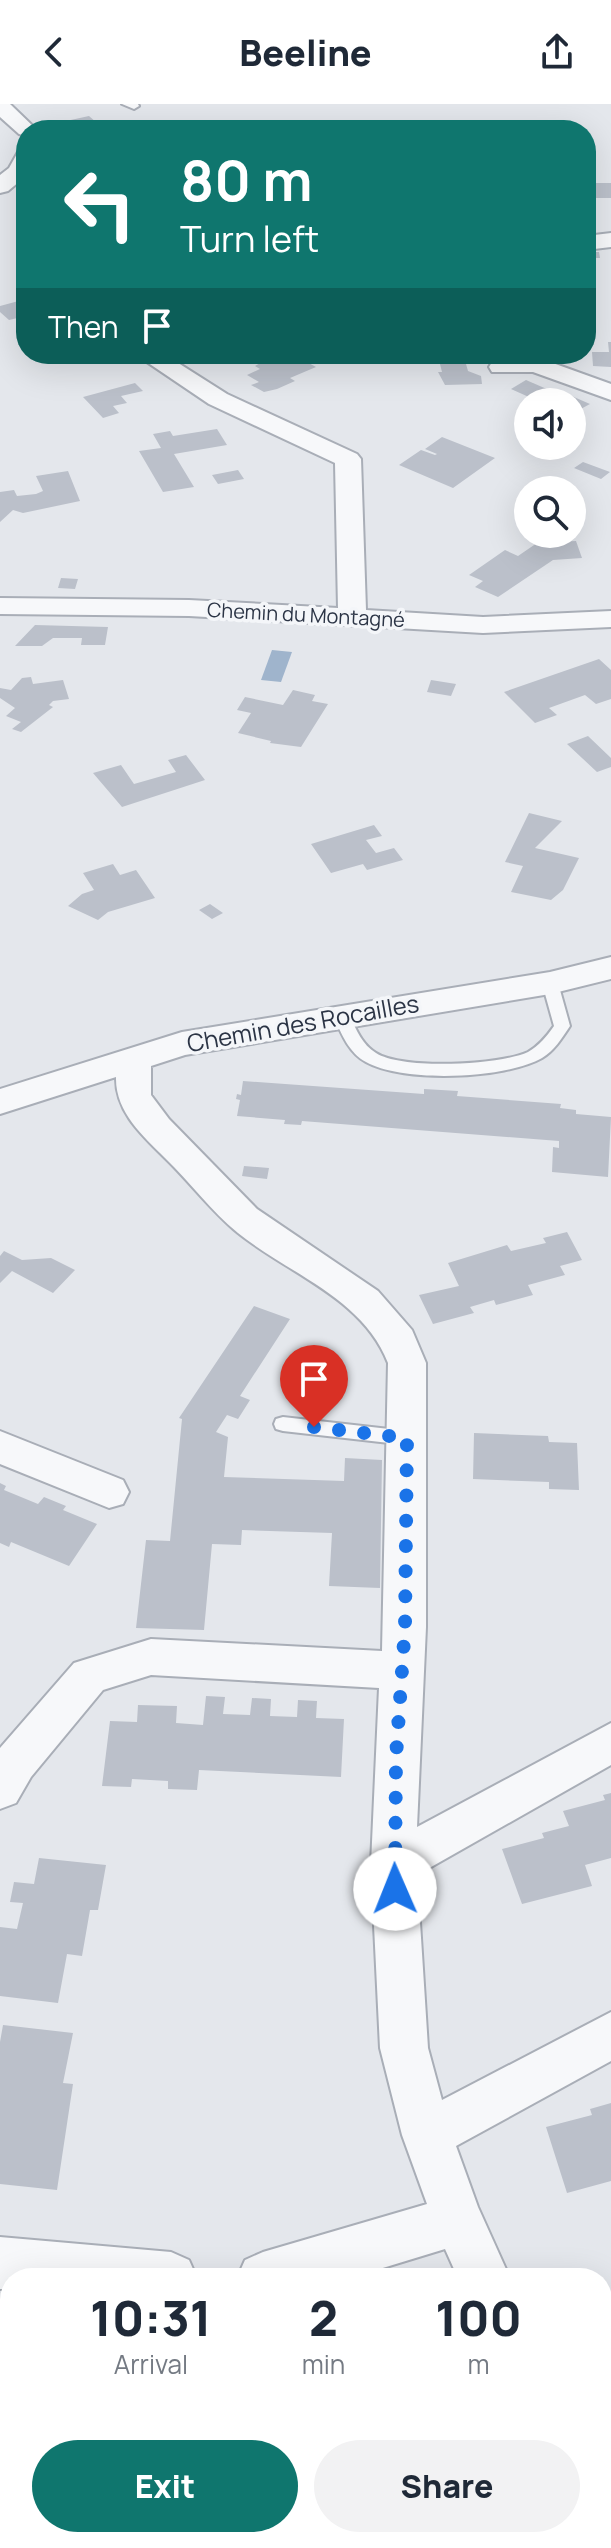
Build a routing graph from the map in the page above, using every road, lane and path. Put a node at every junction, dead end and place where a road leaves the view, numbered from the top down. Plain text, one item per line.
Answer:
1 (0, 106) edge
2 (16, 121) edge
3 (16, 174) edge
4 (0, 186) edge
5 (163, 364) edge
6 (501, 367) dead end
7 (611, 393) edge
8 (0, 606) edge
9 (352, 619) junction
10 (611, 619) edge
11 (611, 968) edge
12 (550, 983) junction
13 (342, 1017) junction
14 (134, 1058) junction
15 (0, 1102) edge
16 (283, 1424) dead end
17 (407, 1438) junction
18 (0, 1447) edge
19 (109, 1492) dead end
20 (401, 1671) junction
21 (611, 1742) edge
22 (0, 1789) edge
23 (394, 1864) junction
24 (611, 2035) edge
25 (427, 2135) junction
26 (456, 2216) junction
27 (0, 2263) edge
28 (57, 2268) edge
29 (297, 2268) edge
30 (479, 2268) edge

1 - 2 street
3 - 4 street
5 - 9 street
6 - 7 street
8 - 9 street, Chemin du Montagné
9 - 10 street, Chemin du Montagné
11 - 12 street, Chemin des Rocailles
12 - 13 street, Chemin des Rocailles
12 - 13 lane
13 - 14 street, Chemin des Rocailles
14 - 15 street, Chemin des Rocailles
14 - 17 street
16 - 17 lane
17 - 20 street
18 - 19 street
20 - 22 street
20 - 23 street
21 - 23 street
23 - 25 street
24 - 25 street
25 - 26 street
26 - 29 street
26 - 30 street
27 - 28 street

